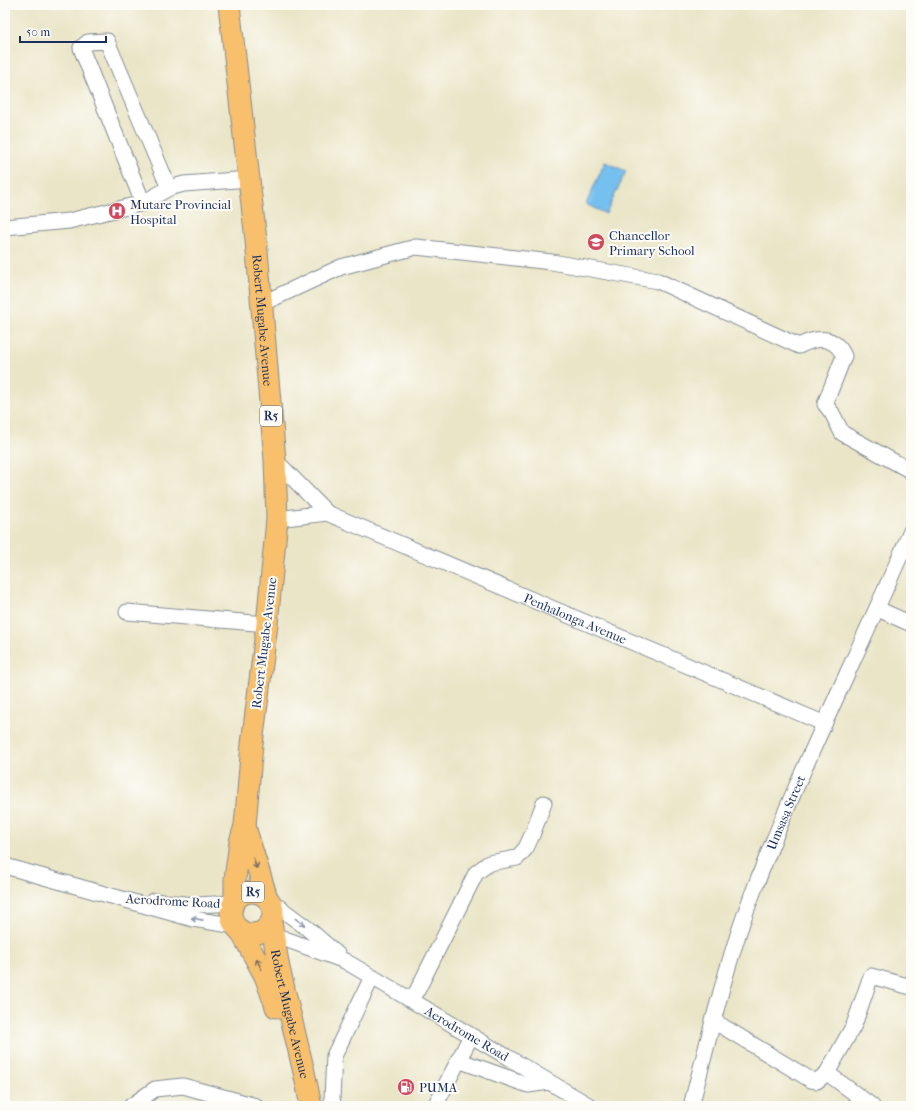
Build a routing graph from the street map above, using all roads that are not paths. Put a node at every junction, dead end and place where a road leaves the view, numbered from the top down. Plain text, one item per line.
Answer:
1 (229, 5) edge
2 (249, 180) junction
3 (169, 188) junction
4 (143, 203) junction
5 (5, 228) edge
6 (261, 304) junction
7 (275, 460) junction
8 (911, 471) edge
9 (327, 513) junction
10 (277, 519) junction
11 (911, 531) edge
12 (878, 608) junction
13 (127, 612) dead end
14 (267, 624) junction
15 (911, 624) edge
16 (823, 723) junction
17 (544, 803) dead end
18 (245, 826) junction
19 (5, 866) edge
20 (112, 897) junction
21 (268, 899) junction
22 (235, 902) junction
23 (238, 928) junction
24 (269, 929) junction
25 (345, 961) junction
26 (372, 977) junction
27 (911, 987) edge
28 (412, 1001) junction
29 (712, 1020) junction
30 (471, 1036) junction
31 (458, 1060) junction
32 (827, 1073) junction
33 (549, 1082) junction
34 (131, 1106) edge
35 (256, 1106) edge
36 (301, 1106) edge
37 (310, 1106) edge
38 (334, 1106) edge
39 (435, 1106) edge
40 (590, 1106) edge
41 (691, 1106) edge
42 (872, 1106) edge

1 - 2 highway, Robert Mugabe Avenue / R5
2 - 3 street
2 - 6 highway, Robert Mugabe Avenue / R5
3 - 4 street
3 - 4 street
4 - 5 street
6 - 7 highway, Robert Mugabe Avenue / R5
6 - 8 street
7 - 9 street, Penhalonga Avenue
7 - 10 highway, Robert Mugabe Avenue / R5
9 - 10 street, Penhalonga Avenue
9 - 16 street, Penhalonga Avenue
10 - 14 highway, Robert Mugabe Avenue / R5
11 - 12 street, Umsasa Street
12 - 15 street
12 - 16 street, Umsasa Street
13 - 14 street
14 - 18 highway, Robert Mugabe Avenue / R5
16 - 29 street, Umsasa Street
17 - 28 street
18 -> 21 highway, Robert Mugabe Avenue / R5
18 - 22 highway, Robert Mugabe Avenue / R5
19 - 20 street, Aerodrome Road
20 - 22 street, Aerodrome Road
23 -> 20 street, Aerodrome Road
21 - 22 highway, R5
21 - 24 highway, R5
21 -> 25 street, Aerodrome Road
22 - 23 highway, R5
23 - 24 highway
36 -> 23 highway, Robert Mugabe Avenue / R5
24 - 25 street, Aerodrome Road
24 - 37 highway, Robert Mugabe Avenue / R5
25 - 26 street, Aerodrome Road
26 - 28 street, Aerodrome Road
26 - 38 street
27 - 32 street
28 - 30 street, Aerodrome Road
29 - 32 street
29 - 41 street, Umsasa Street
30 - 31 street
30 - 33 street, Aerodrome Road
31 - 33 street
31 - 39 street
32 - 42 street
33 - 40 street, Aerodrome Road
34 - 35 street

